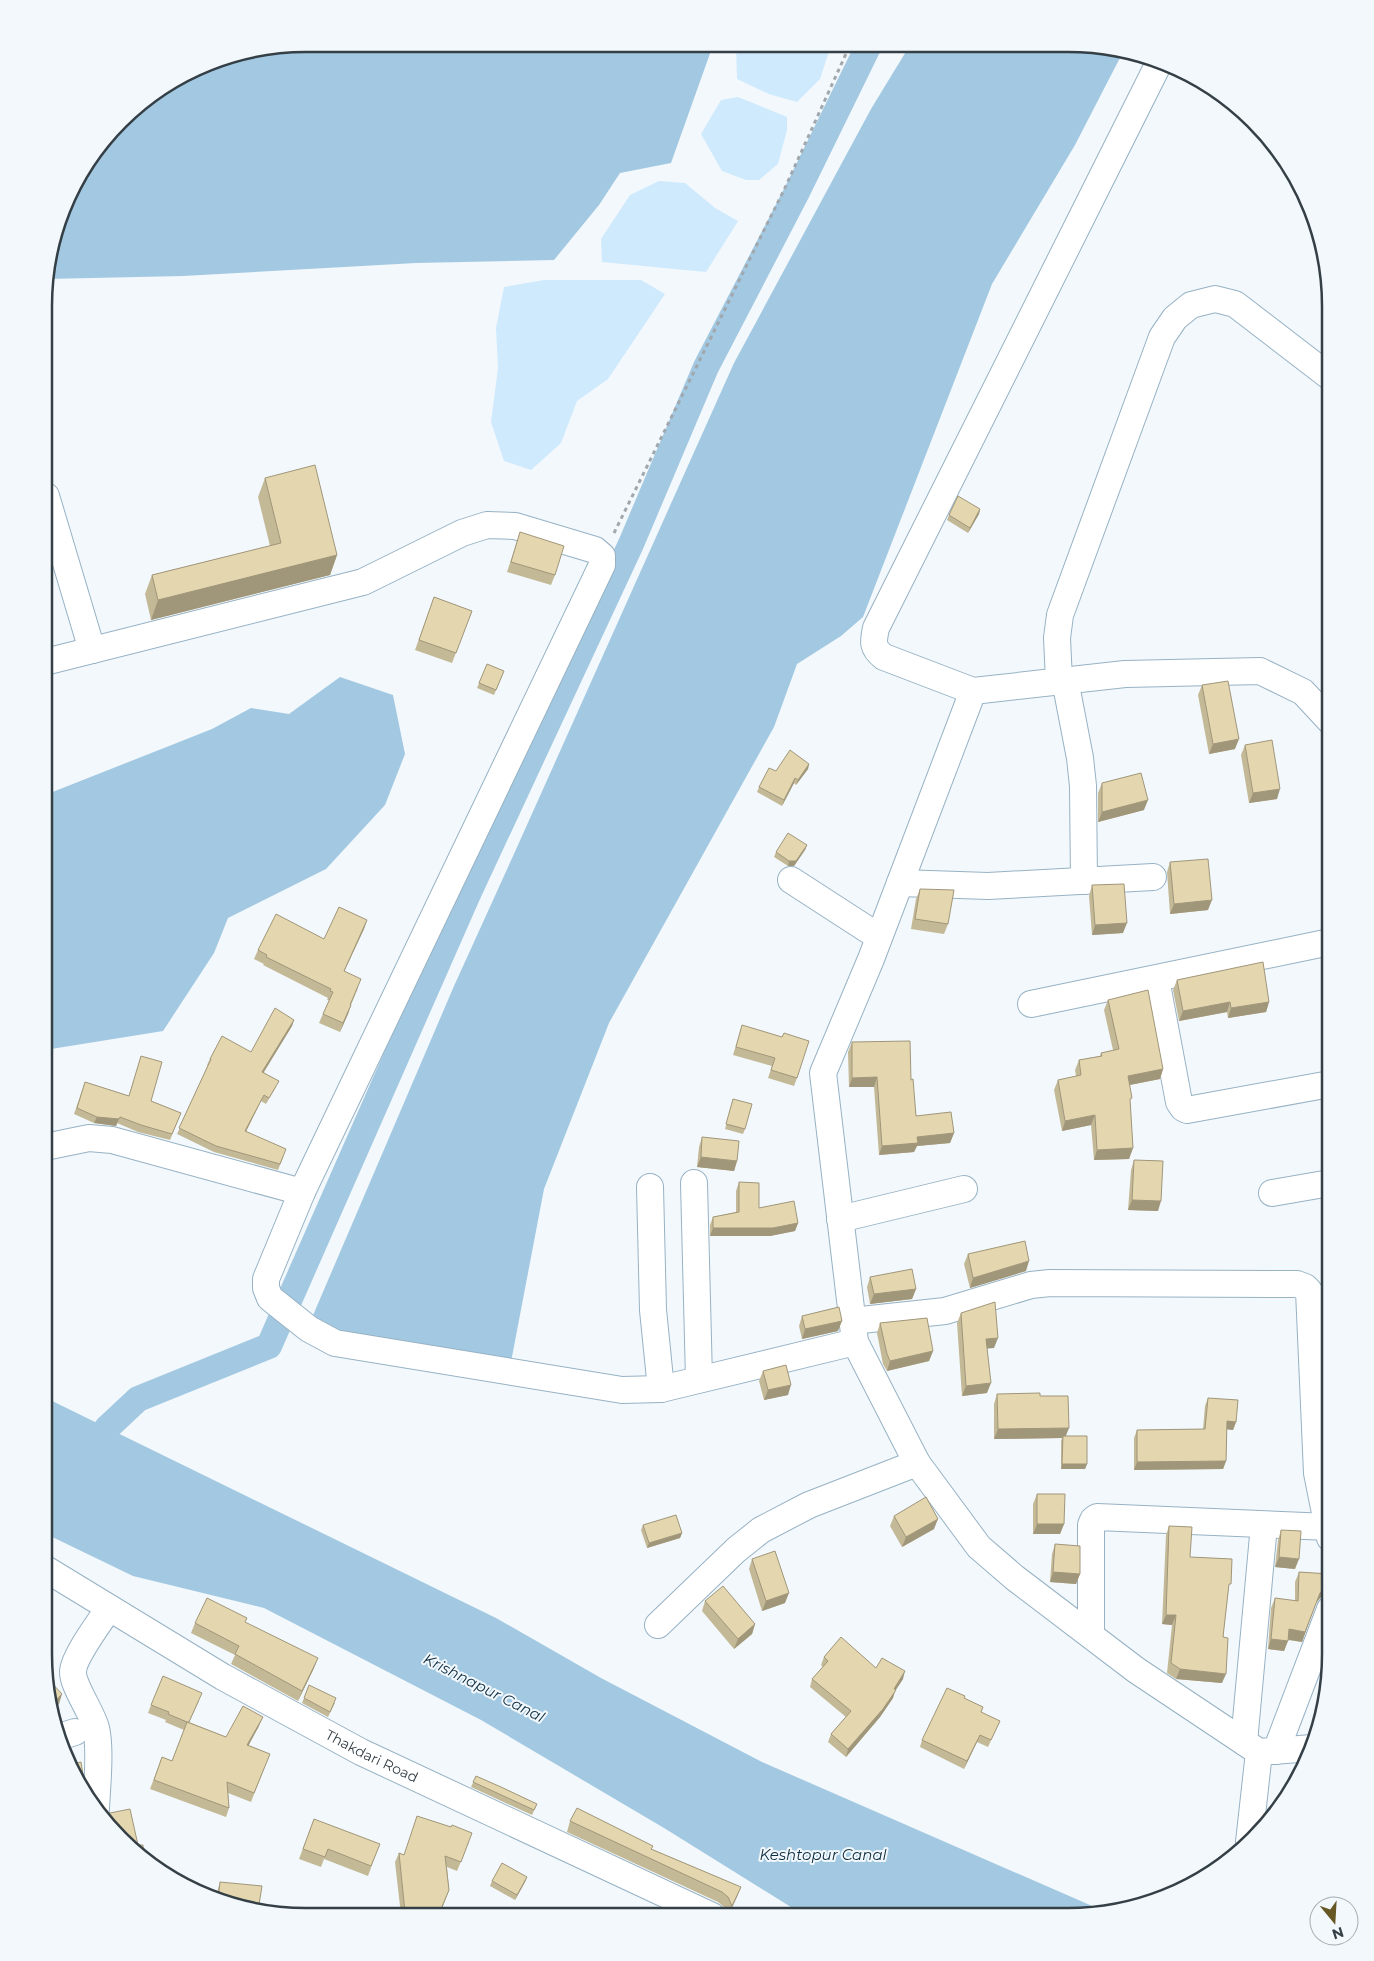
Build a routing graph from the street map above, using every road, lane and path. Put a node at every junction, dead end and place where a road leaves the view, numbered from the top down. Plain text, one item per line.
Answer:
1 (847, 52) edge
2 (1157, 69) edge
3 (1322, 371) edge
4 (52, 516) edge
5 (602, 556) junction
6 (92, 650) junction
7 (52, 660) edge
8 (1062, 681) junction
9 (973, 691) junction
10 (1322, 712) edge
11 (1153, 877) dead end
12 (790, 880) dead end
13 (1084, 880) junction
14 (900, 883) junction
15 (879, 937) junction
16 (1322, 944) edge
17 (1156, 979) junction
18 (1031, 1004) dead end
19 (1322, 1085) edge
20 (52, 1146) edge
21 (694, 1183) dead end
22 (1322, 1185) edge
23 (650, 1187) dead end
24 (964, 1189) dead end
25 (302, 1192) junction
26 (1272, 1194) dead end
27 (840, 1219) junction
28 (853, 1332) junction
29 (699, 1380) junction
30 (661, 1389) junction
31 (917, 1463) junction
32 (1322, 1495) edge
33 (1264, 1524) junction
34 (1322, 1532) edge
35 (52, 1573) edge
36 (109, 1608) junction
37 (1322, 1625) edge
38 (658, 1626) dead end
39 (1091, 1635) junction
40 (1260, 1748) junction
41 (1304, 1748) edge
42 (96, 1797) edge
43 (1251, 1830) edge
44 (694, 1908) edge

1 - 5 path
2 - 9 street
3 - 8 street
4 - 6 street
5 - 6 street
5 - 25 street
6 - 7 street
8 - 9 street
8 - 10 street
8 - 13 street
9 - 14 street
11 - 13 street
12 - 15 street
13 - 14 street
14 - 15 street
15 - 27 street
16 - 17 street
17 - 18 street
17 - 19 street
20 - 25 street
21 - 29 street
22 - 26 street
23 - 30 street
24 - 27 street
25 - 30 street
27 - 28 street
28 - 29 street
28 - 31 street
28 - 32 street
29 - 30 street
31 - 38 street
31 - 39 street
33 - 34 street
33 - 39 street
33 - 40 street
35 - 36 street, Thakdari Road
36 - 42 street
36 - 44 street, Thakdari Road
37 - 40 street
39 - 40 street
40 - 41 street
40 - 43 street

